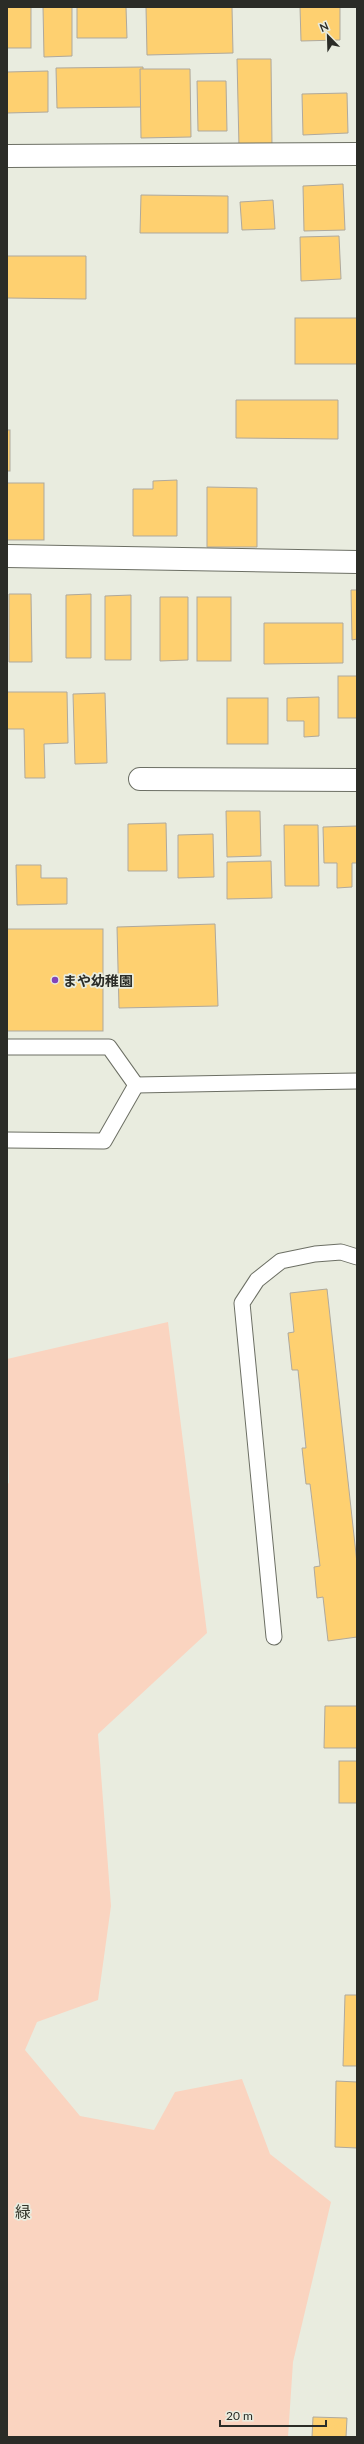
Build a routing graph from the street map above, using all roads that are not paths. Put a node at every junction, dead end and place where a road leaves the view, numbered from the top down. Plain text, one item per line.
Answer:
1 (357, 154) edge
2 (7, 156) edge
3 (7, 556) edge
4 (357, 562) edge
5 (140, 779) dead end
6 (357, 780) edge
7 (7, 1047) edge
8 (357, 1081) edge
9 (136, 1084) junction
10 (7, 1140) edge
11 (357, 1257) edge
12 (274, 1637) dead end

1 - 2 street
3 - 4 street
5 - 6 street
7 - 9 lane
8 - 9 lane
9 - 10 lane
11 - 12 lane

